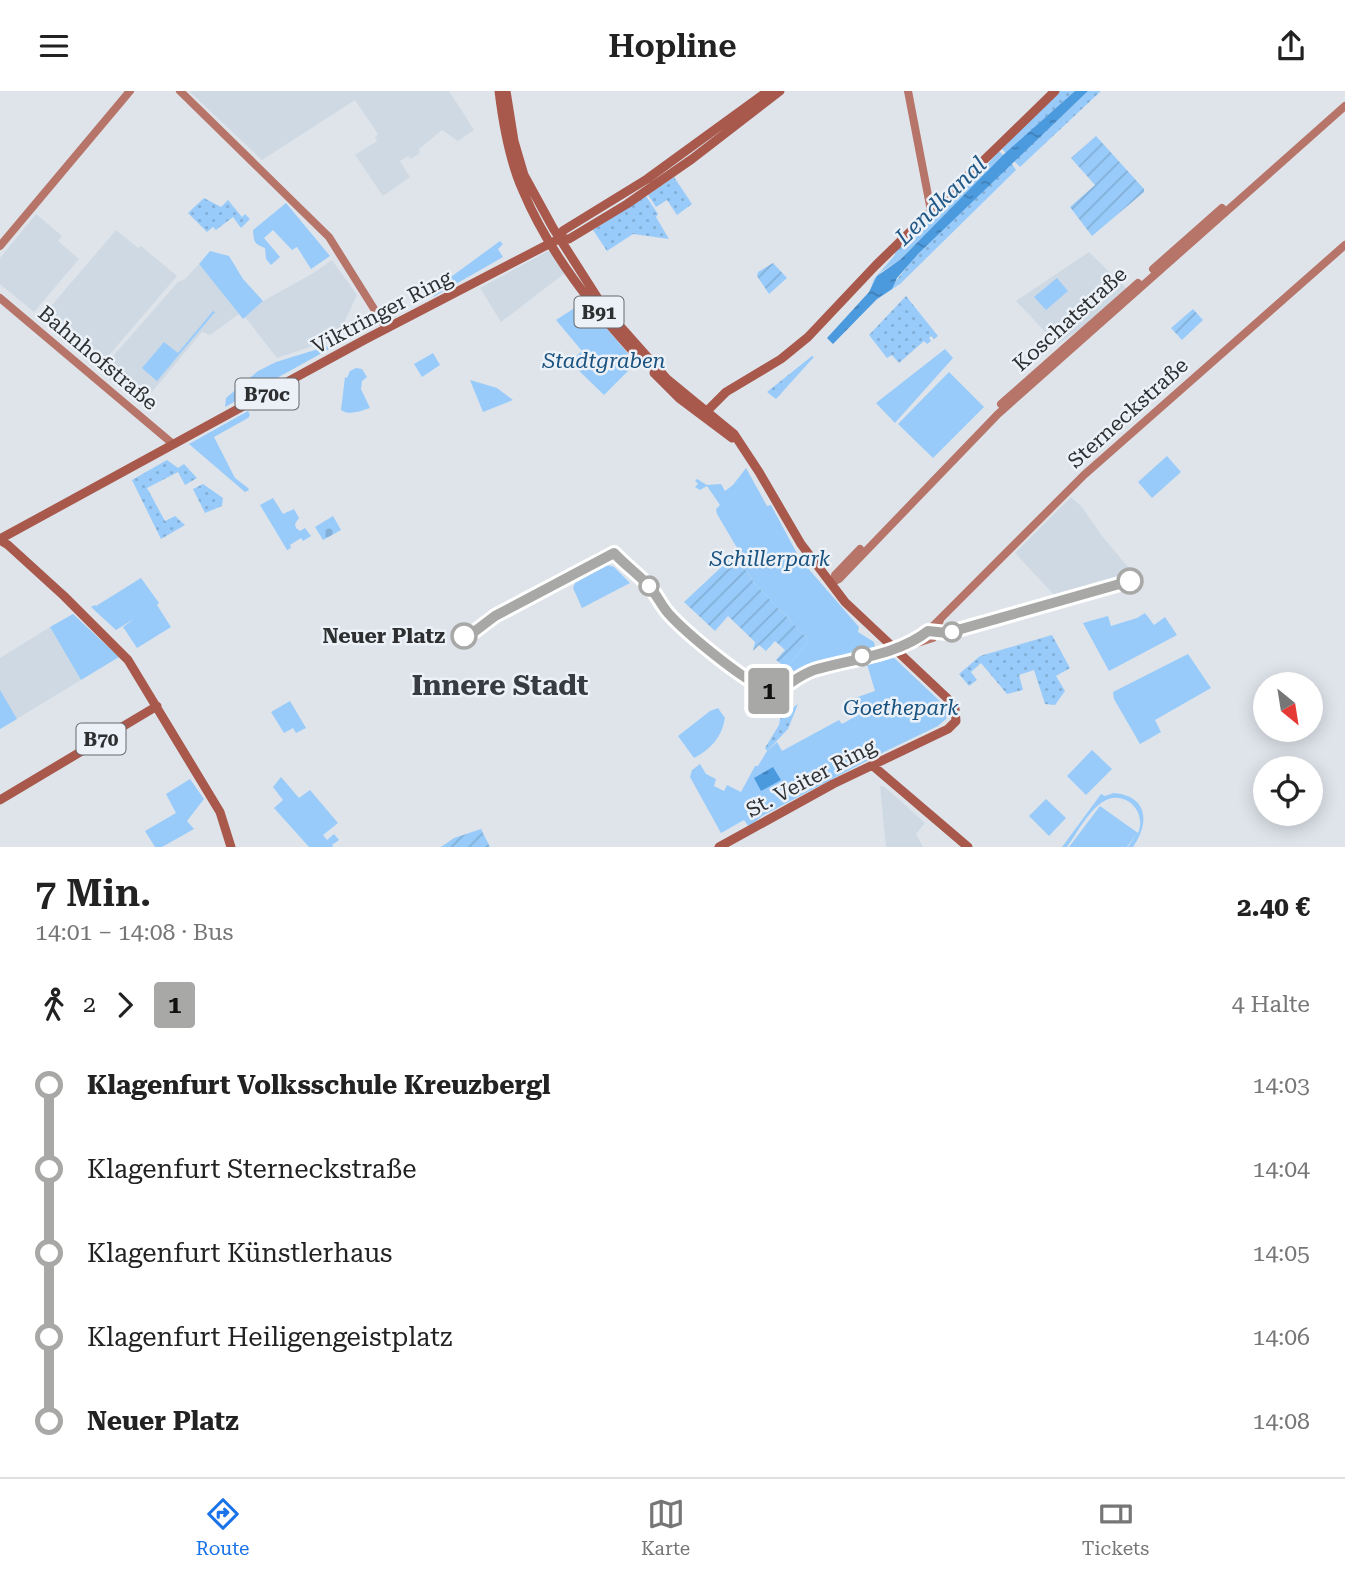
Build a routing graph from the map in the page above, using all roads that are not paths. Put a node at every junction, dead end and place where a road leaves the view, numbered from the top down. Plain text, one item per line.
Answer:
1 (130, 91) edge
2 (180, 91) edge
3 (499, 91) edge
4 (506, 91) edge
5 (768, 91) edge
6 (780, 91) edge
7 (908, 91) edge
8 (1055, 91) edge
9 (1345, 100) edge
10 (1345, 106) edge
11 (931, 211) junction
12 (579, 233) junction
13 (556, 241) junction
14 (1345, 245) edge
15 (0, 246) edge
16 (574, 262) junction
17 (0, 298) edge
18 (386, 328) junction
19 (1028, 383) junction
20 (705, 410) junction
21 (173, 444) junction
22 (18, 529) junction
23 (0, 540) edge
24 (30, 565) junction
25 (833, 582) junction
26 (943, 615) junction
27 (894, 649) junction
28 (157, 706) junction
29 (872, 765) junction
30 (1, 798) edge
31 (233, 847) edge
32 (719, 847) edge
33 (968, 847) edge

1 - 15 street
2 - 18 street
3 - 13 main road, B91
4 - 13 main road, B91
5 - 13 main road
6 - 12 main road
7 - 11 street
8 - 11 main road
9 - 19 street, Koschatstraße
10 - 19 street, Koschatstraße
11 - 20 main road
12 - 13 main road
12 - 16 main road
13 - 16 main road, B91
13 - 18 main road, Viktringer Ring / B70c
13 - 20 main road, B91
14 - 26 street, Sterneckstraße
16 - 20 main road, B91
17 - 21 street, Bahnhofstraße
18 - 21 main road, Viktringer Ring / B70c
19 - 25 street, Koschatstraße
20 - 25 main road
21 - 22 main road, Viktringer Ring / B70c
22 - 23 main road, Viktringer Ring / B70c
22 - 24 main road
23 - 24 main road, B70c
24 - 28 main road, B70c
25 - 27 main road
26 - 27 street, Sterneckstraße
26 - 27 street, Sterneckstraße
27 - 29 main road, St. Veiter Ring
28 - 30 main road, B70
28 - 31 main road
29 - 32 main road, St. Veiter Ring
29 - 33 main road

